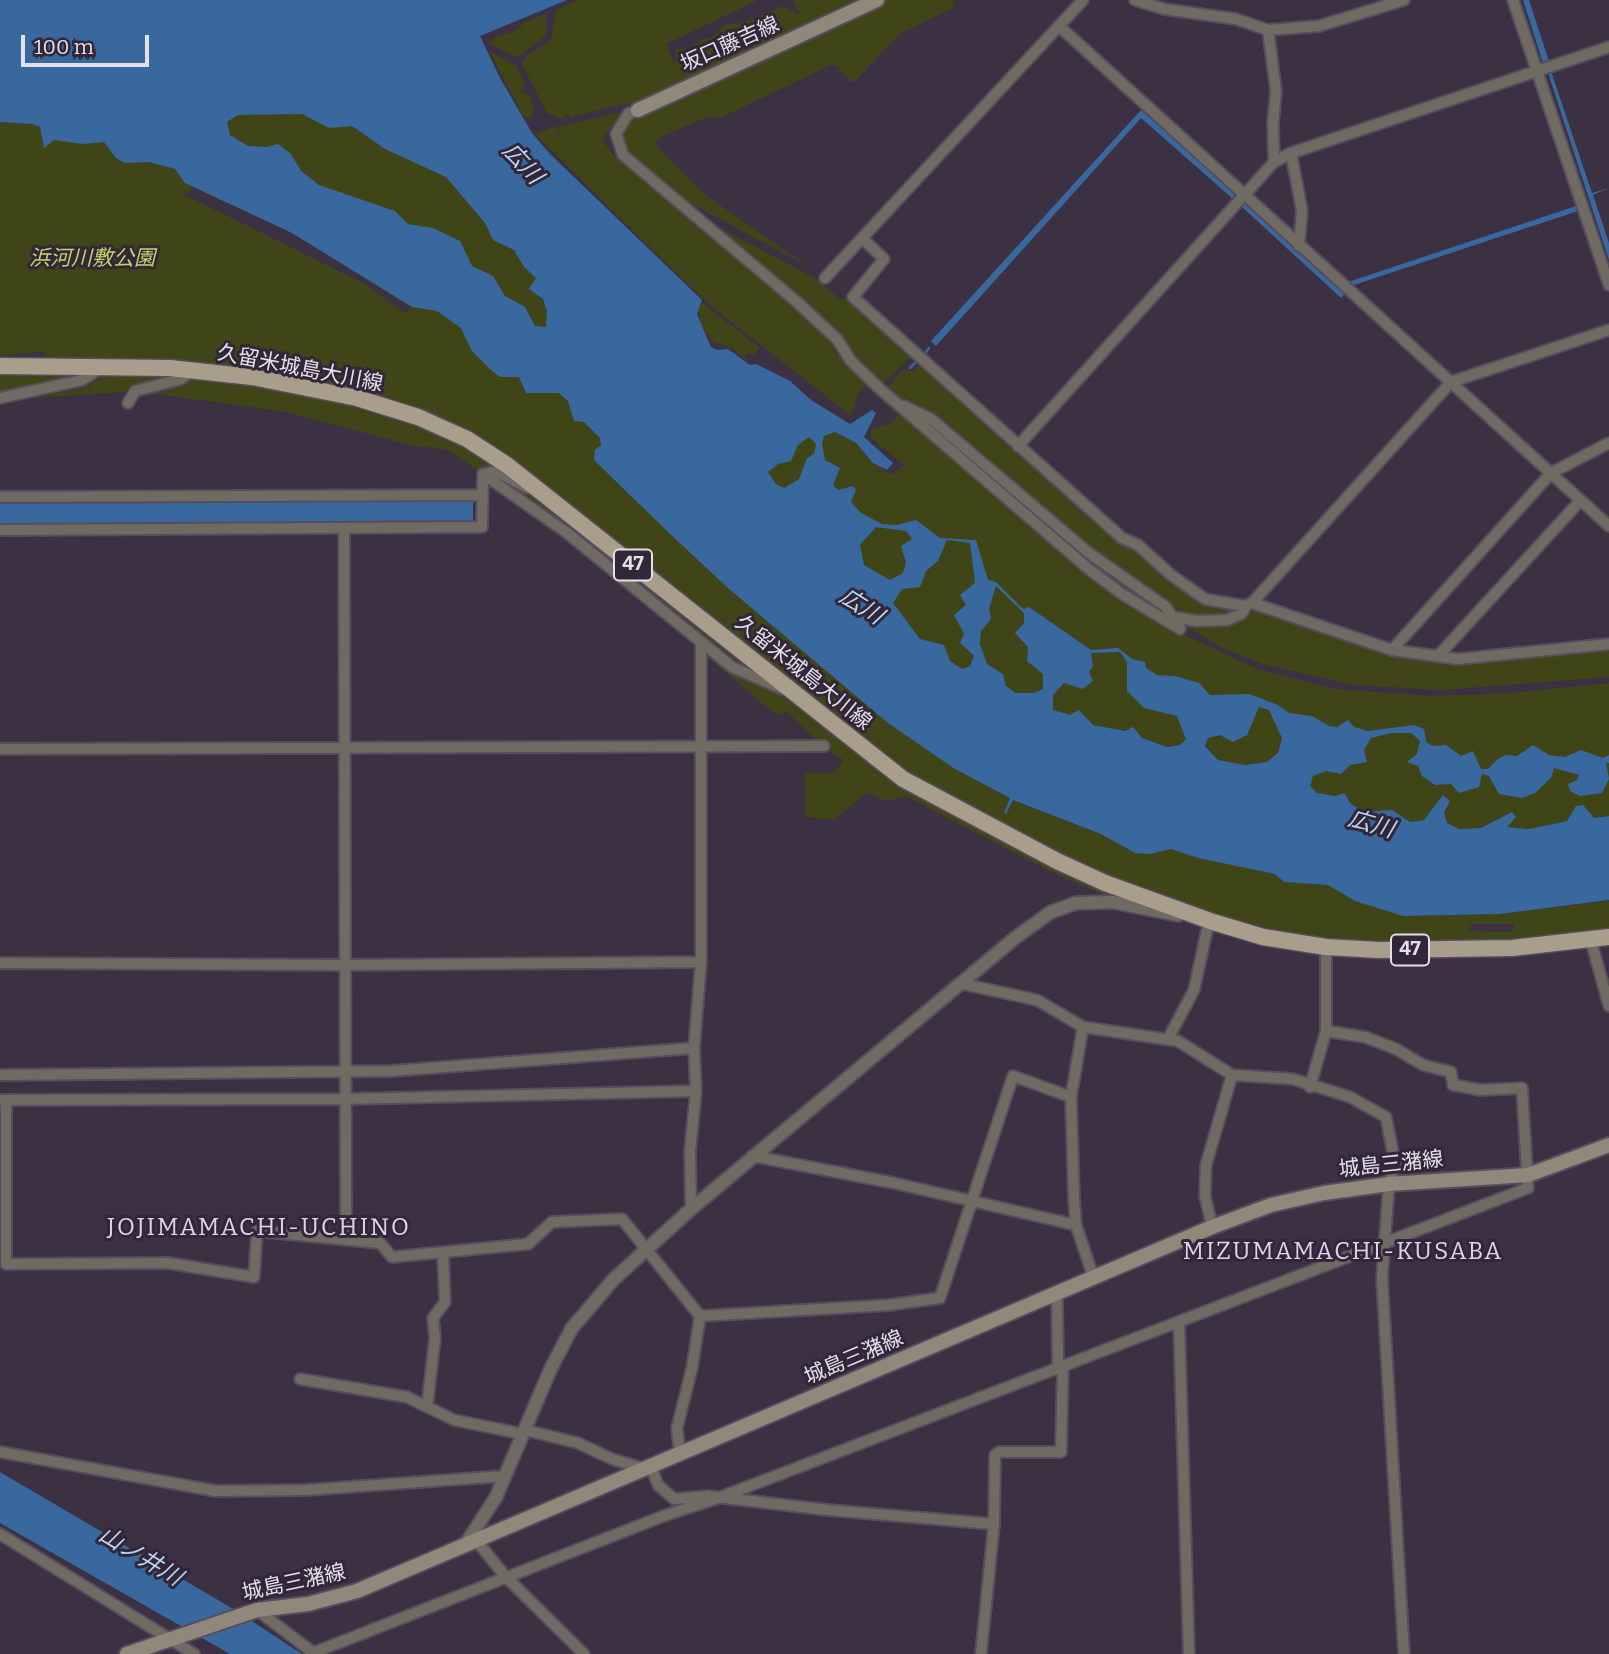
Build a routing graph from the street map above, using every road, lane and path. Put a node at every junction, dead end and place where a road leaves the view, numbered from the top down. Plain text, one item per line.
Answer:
1 (877, 0) edge
2 (1083, 0) edge
3 (1135, 0) edge
4 (1404, 0) edge
5 (1513, 0) edge
6 (1059, 26) junction
7 (1268, 30) junction
8 (1609, 47) edge
9 (1536, 72) junction
10 (638, 110) joint
11 (1291, 153) junction
12 (1274, 162) junction
13 (1243, 194) junction
14 (862, 238) junction
15 (1299, 246) junction
16 (825, 278) dead end
17 (1609, 285) edge
18 (1609, 330) edge
19 (0, 366) edge
20 (103, 366) junction
21 (191, 370) junction
22 (1451, 382) junction
23 (0, 398) edge
24 (128, 403) dead end
25 (1609, 443) edge
26 (1018, 446) junction
27 (483, 474) junction
28 (1551, 474) junction
29 (540, 491) junction
30 (481, 495) junction
31 (0, 497) edge
32 (1580, 500) junction
33 (1609, 526) edge
34 (0, 530) edge
35 (344, 530) junction
36 (1249, 604) junction
37 (701, 642) junction
38 (1609, 644) edge
39 (1392, 650) junction
40 (1438, 656) junction
41 (791, 691) junction
42 (824, 746) dead end
43 (699, 747) junction
44 (344, 748) junction
45 (0, 749) edge
46 (1213, 922) junction
47 (1609, 937) edge
48 (1591, 941) junction
49 (1326, 947) junction
50 (701, 962) junction
51 (0, 963) edge
52 (345, 965) junction
53 (963, 984) junction
54 (1609, 1006) edge
55 (1083, 1027) junction
56 (1326, 1031) junction
57 (1168, 1039) junction
58 (694, 1048) junction
59 (346, 1074) junction
60 (0, 1075) edge
61 (1232, 1075) junction
62 (1310, 1087) junction
63 (696, 1091) junction
64 (346, 1097) junction
65 (1071, 1097) junction
66 (3, 1100) edge
67 (1609, 1145) edge
68 (752, 1156) junction
69 (1528, 1175) junction
70 (1389, 1184) junction
71 (972, 1201) junction
72 (691, 1209) junction
73 (1076, 1225) junction
74 (1212, 1227) junction
75 (346, 1240) junction
76 (1383, 1244) junction
77 (647, 1249) junction
78 (443, 1254) junction
79 (1094, 1279) junction
80 (1057, 1295) junction
81 (700, 1316) junction
82 (1179, 1322) junction
83 (1061, 1367) junction
84 (300, 1379) dead end
85 (427, 1407) junction
86 (524, 1432) junction
87 (0, 1452) edge
88 (680, 1456) junction
89 (649, 1468) junction
90 (505, 1476) junction
91 (718, 1498) junction
92 (994, 1524) junction
93 (0, 1534) edge
94 (471, 1541) junction
95 (506, 1577) junction
96 (257, 1610) junction
97 (172, 1637) junction
98 (127, 1654) edge
99 (194, 1654) edge
100 (312, 1654) edge
101 (584, 1654) edge
102 (981, 1654) edge
103 (1189, 1654) edge
104 (1404, 1654) edge

1 - 10 main road, 坂口藤吉線
2 - 6 street
3 - 7 street
4 - 7 street
5 - 9 street
6 - 13 street
6 - 14 street
7 - 12 street
8 - 9 street
9 - 11 street
9 - 17 street
10 - 36 street
11 - 12 street
11 - 15 street
12 - 13 street
13 - 15 street
13 - 26 street
14 - 16 street
14 - 26 street
15 - 22 street
18 - 22 street
19 - 20 main road, 久留米城島大川線 / 47
20 - 21 main road, 久留米城島大川線 / 47
20 - 23 street
21 - 24 street
21 - 29 main road, 久留米城島大川線 / 47
22 - 28 street
22 - 36 street
25 - 28 street
26 - 36 street
27 - 29 street
27 - 30 street
27 - 37 street
28 - 32 street
28 - 39 street
29 - 41 main road, 久留米城島大川線 / 47
30 - 31 street
30 - 35 street
32 - 33 street
32 - 40 street
34 - 35 street
35 - 44 street
36 - 39 street
37 - 41 street
37 - 43 street
38 - 40 street
39 - 40 street
41 - 46 main road, 久留米城島大川線 / 47
42 - 43 street
43 - 44 street
43 - 50 street
44 - 45 street
44 - 52 street
46 - 49 main road, 久留米城島大川線 / 47
46 - 53 street
46 - 57 street
47 - 48 main road, 久留米城島大川線 / 47
48 - 49 main road, 久留米城島大川線 / 47
48 - 54 street
49 - 56 street
50 - 52 street
50 - 58 street
51 - 52 street
52 - 59 street
53 - 55 street
53 - 68 street
55 - 57 street
55 - 65 street
56 - 62 street
56 - 69 street
57 - 61 street
58 - 59 street
58 - 63 street
59 - 60 street
59 - 64 street
61 - 62 street
61 - 74 street
62 - 70 street
63 - 64 street
63 - 72 street
64 - 66 street
64 - 75 street
65 - 71 street
65 - 73 street
66 - 75 street
67 - 69 main road, 城島三潴線
68 - 71 street
68 - 72 street
69 - 70 main road, 城島三潴線
69 - 76 street
70 - 74 main road, 城島三潴線
70 - 76 street
71 - 73 street
71 - 81 street
72 - 77 street
73 - 79 street
74 - 79 main road, 城島三潴線
75 - 78 street
76 - 82 street
76 - 104 street
77 - 78 street
77 - 81 street
77 - 86 street
78 - 85 street
79 - 80 main road, 城島三潴線
80 - 83 street
80 - 88 main road, 城島三潴線
81 - 88 street
82 - 83 street
82 - 103 street
83 - 91 street
83 - 92 street
84 - 85 street
85 - 86 street
86 - 89 street
86 - 90 street
87 - 90 street
88 - 89 main road, 城島三潴線
89 - 91 street
89 - 94 main road, 城島三潴線
90 - 94 street
91 - 92 street
91 - 95 street
92 - 102 street
93 - 97 street
94 - 95 street
94 - 96 main road, 城島三潴線
95 - 100 street
95 - 101 street
96 - 97 main road, 城島三潴線
96 - 100 street
97 - 98 main road, 城島三潴線
97 - 99 street

